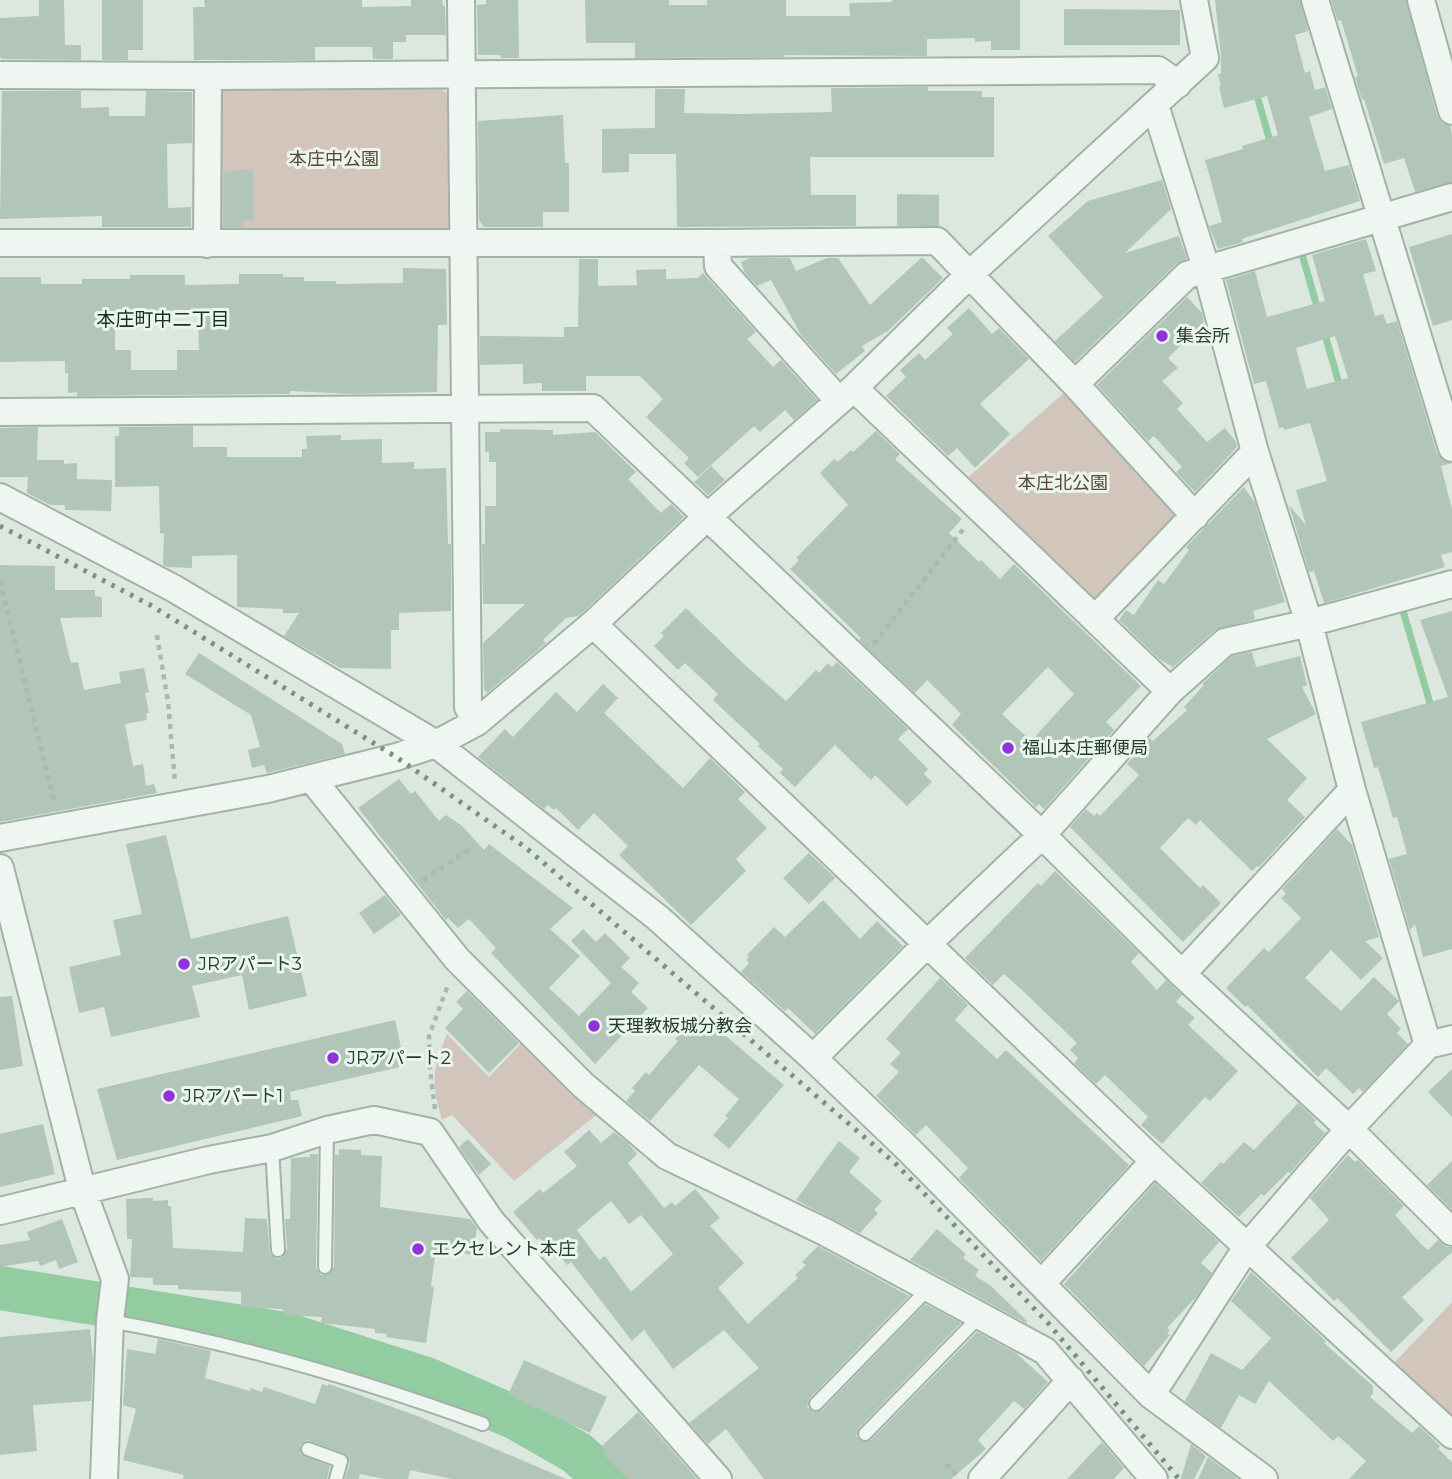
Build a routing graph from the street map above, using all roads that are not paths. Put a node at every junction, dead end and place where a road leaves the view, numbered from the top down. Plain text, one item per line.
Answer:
1 (461, 0) edge
2 (1195, 0) edge
3 (1315, 0) edge
4 (1421, 0) edge
5 (463, 74) junction
6 (0, 75) edge
7 (208, 76) junction
8 (1178, 84) junction
9 (1155, 105) junction
10 (1452, 111) edge
11 (1452, 197) edge
12 (1381, 218) junction
13 (0, 243) edge
14 (464, 243) junction
15 (717, 243) junction
16 (207, 244) junction
17 (1206, 268) junction
18 (970, 274) junction
19 (1075, 384) junction
20 (846, 394) junction
21 (464, 410) junction
22 (0, 412) edge
23 (1452, 448) edge
24 (1255, 453) junction
25 (0, 497) edge
26 (1195, 516) junction
27 (706, 517) junction
28 (1452, 584) edge
29 (1095, 619) junction
30 (1309, 623) junction
31 (593, 624) junction
32 (1170, 691) junction
33 (477, 722) junction
34 (436, 744) junction
35 (311, 778) junction
36 (1352, 790) junction
37 (1042, 835) junction
38 (0, 838) edge
39 (0, 869) edge
40 (926, 945) junction
41 (1182, 974) junction
42 (1440, 1042) edge
43 (813, 1058) junction
44 (1349, 1129) junction
45 (327, 1130) junction
46 (272, 1148) junction
47 (1154, 1161) junction
48 (82, 1189) junction
49 (0, 1211) edge
50 (1452, 1232) edge
51 (1247, 1247) junction
52 (278, 1250) dead end
53 (325, 1267) dead end
54 (1042, 1283) junction
55 (928, 1289) junction
56 (112, 1308) junction
57 (981, 1315) junction
58 (1070, 1380) junction
59 (1152, 1395) junction
60 (816, 1404) dead end
61 (483, 1424) dead end
62 (865, 1434) dead end
63 (1452, 1435) edge
64 (308, 1449) dead end
65 (1143, 1472) edge
66 (104, 1479) edge
67 (336, 1479) edge
68 (718, 1479) edge
69 (982, 1479) edge
70 (1264, 1479) edge

1 - 5 street
2 - 8 street
3 - 12 street
4 - 10 street
5 - 7 street
5 - 8 street
5 - 14 street
6 - 7 street
7 - 16 street
8 - 9 street
9 - 17 street
9 - 18 street
11 - 12 street
12 - 17 street
12 - 23 street
13 - 16 street
14 - 15 street
14 - 16 street
14 - 21 street
15 - 18 street
15 - 20 street
17 - 19 street
17 - 24 street
18 - 19 street
18 - 20 street
19 - 26 street
20 - 27 street
20 - 29 street
21 - 22 street
21 - 27 street
21 - 33 street
24 - 26 street
24 - 30 street
25 - 34 street
26 - 29 street
27 - 31 street
27 - 37 street
28 - 30 street
29 - 32 street
30 - 32 street
30 - 36 street
31 - 33 street
31 - 40 street
32 - 37 street
33 - 34 street
34 - 35 street
34 - 43 street
35 - 38 street
35 - 55 street
36 - 41 street
36 - 42 street
37 - 40 street
37 - 41 street
39 - 48 street
40 - 43 street
40 - 47 street
41 - 44 street
42 - 44 street
43 - 54 street
44 - 50 street
44 - 51 street
45 - 46 street
45 - 53 lane
45 - 68 street
46 - 48 street
46 - 52 lane
47 - 51 street
47 - 54 street
48 - 49 street
48 - 56 street
51 - 59 street
51 - 63 street
54 - 59 street
55 - 57 street
55 - 60 lane
56 - 61 lane
56 - 66 street
57 - 58 street
57 - 62 lane
58 - 65 street
58 - 69 street
59 - 70 street
64 - 67 lane

